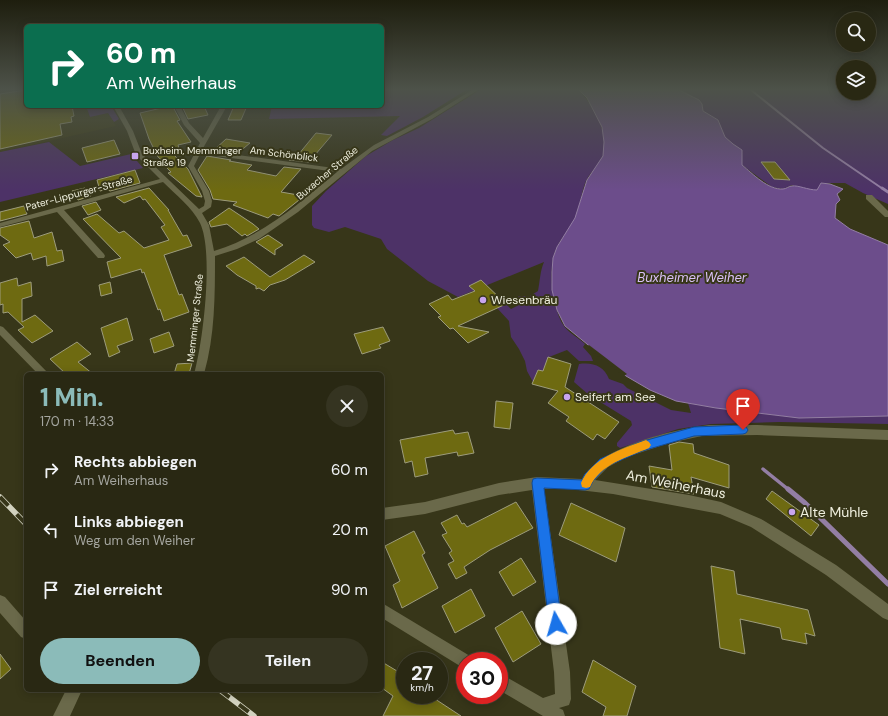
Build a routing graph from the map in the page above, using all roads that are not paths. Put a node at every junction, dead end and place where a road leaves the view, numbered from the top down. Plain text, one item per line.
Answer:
1 (126, 123) edge
2 (186, 123) edge
3 (216, 123) edge
4 (420, 123) edge
5 (203, 142) junction
6 (199, 152) junction
7 (342, 171) junction
8 (164, 180) junction
9 (870, 197) dead end
10 (59, 209) junction
11 (198, 212) junction
12 (888, 215) edge
13 (0, 225) edge
14 (211, 255) junction
15 (101, 256) dead end
16 (0, 329) edge
17 (42, 372) edge
18 (200, 372) edge
19 (888, 435) edge
20 (537, 483) junction
21 (585, 485) junction
22 (384, 515) edge
23 (0, 602) edge
24 (384, 611) edge
25 (888, 613) edge
26 (24, 630) edge
27 (456, 655) edge
28 (508, 686) edge
29 (73, 692) edge
30 (542, 706) junction
31 (61, 716) edge
32 (557, 716) edge

1 - 8 street, Memminger Straße
2 - 5 street
3 - 5 street
4 - 7 street, Buxacher Straße
5 - 6 street
6 - 7 street, Am Schönblick
6 - 11 street
7 - 14 street, Buxacher Straße
8 - 10 street, Pater-Lippurger-Straße
8 - 11 street, Memminger Straße
9 - 12 street
10 - 13 street, Pater-Lippurger-Straße
10 - 15 street
11 - 14 street, Memminger Straße
14 - 18 street, Memminger Straße
16 - 17 street
19 - 21 street
20 - 21 street, Am Weiherhaus
20 - 22 street, Am Weiherhaus
20 - 30 street
21 - 25 street, Am Weiherhaus
23 - 26 street
24 - 27 street
28 - 30 street
29 - 31 street
30 - 32 street

